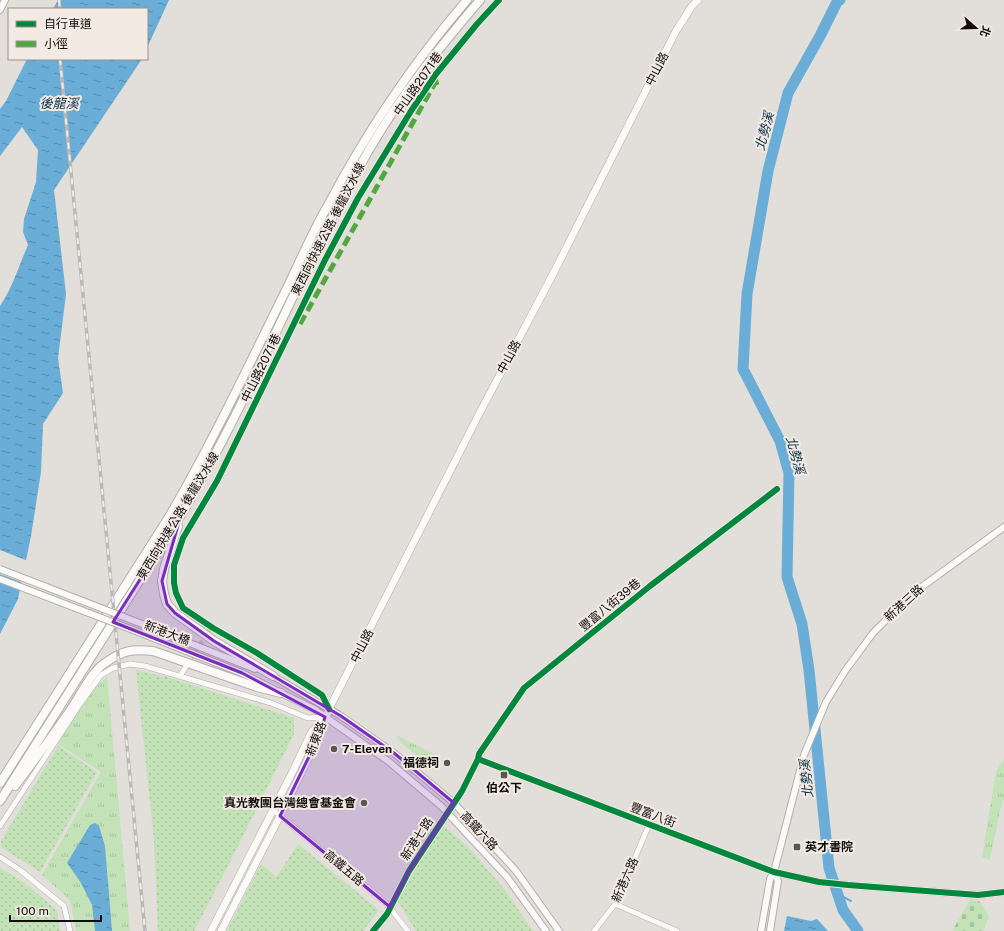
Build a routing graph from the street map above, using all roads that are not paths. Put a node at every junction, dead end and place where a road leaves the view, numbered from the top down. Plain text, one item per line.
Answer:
1 (5, 0) edge
2 (468, 0) edge
3 (480, 0) edge
4 (499, 0) edge
5 (698, 0) edge
6 (0, 10) edge
7 (777, 489) dead end
8 (181, 515) junction
9 (1004, 527) edge
10 (0, 569) edge
11 (0, 578) edge
12 (187, 665) tunnel mouth
13 (180, 676) junction
14 (273, 676) junction
15 (281, 693) junction
16 (329, 709) junction
17 (325, 717) junction
18 (478, 759) junction
19 (0, 783) edge
20 (0, 801) edge
21 (454, 803) junction
22 (0, 806) edge
23 (274, 810) junction
24 (447, 813) junction
25 (280, 816) junction
26 (649, 825) junction
27 (0, 826) edge
28 (0, 857) edge
29 (774, 872) junction
30 (1004, 892) edge
31 (616, 904) junction
32 (390, 908) junction
33 (70, 931) edge
34 (211, 931) edge
35 (221, 931) edge
36 (373, 931) edge
37 (408, 931) edge
38 (546, 931) edge
39 (559, 931) edge
40 (594, 931) edge
41 (677, 931) edge
42 (761, 931) edge
43 (770, 931) edge

1 - 6 street
2 - 19 highway, 東西向快速公路 後龍汶水線
3 - 8 highway, 東西向快速公路 後龍汶水線
4 - 16 street, 中山路2071巷
5 - 16 main road, 中山路
7 - 18 street, 豐富八街39巷
8 - 14 highway
8 - 20 highway, 東西向快速公路 後龍汶水線
9 - 29 street, 新港三路
10 - 14 street, 新港大橋, bridge
11 - 15 street, 新港大橋, bridge
12 - 13 street
13 - 17 street
13 - 27 street
14 - 16 street, 新港大橋
15 - 17 street, 新港大橋
15 - 22 highway
16 - 17 main road, 中山路
16 - 21 street, 高鐵六路
17 - 23 main road, 新東路
17 - 24 street, 高鐵六路
17 - 25 main road, 新東路
18 - 21 street, 新港七路
18 - 26 street, 豐富八街
21 - 24 street, 新港七路
21 - 39 street, 高鐵六路
23 - 25 street, 高鐵五路
23 - 34 main road, 新東路
24 - 32 street, 新港七路
24 - 38 street, 高鐵六路
25 - 32 street, 高鐵五路
25 - 35 main road, 新東路
26 - 29 street, 豐富八街
26 - 31 street, 新港六路
28 - 33 street
29 - 30 street, 豐富八街
29 - 42 street
29 - 43 street
31 - 40 street, 新港六路
31 - 41 street
32 - 36 street, 新港七路
32 - 37 street, 高鐵五路

